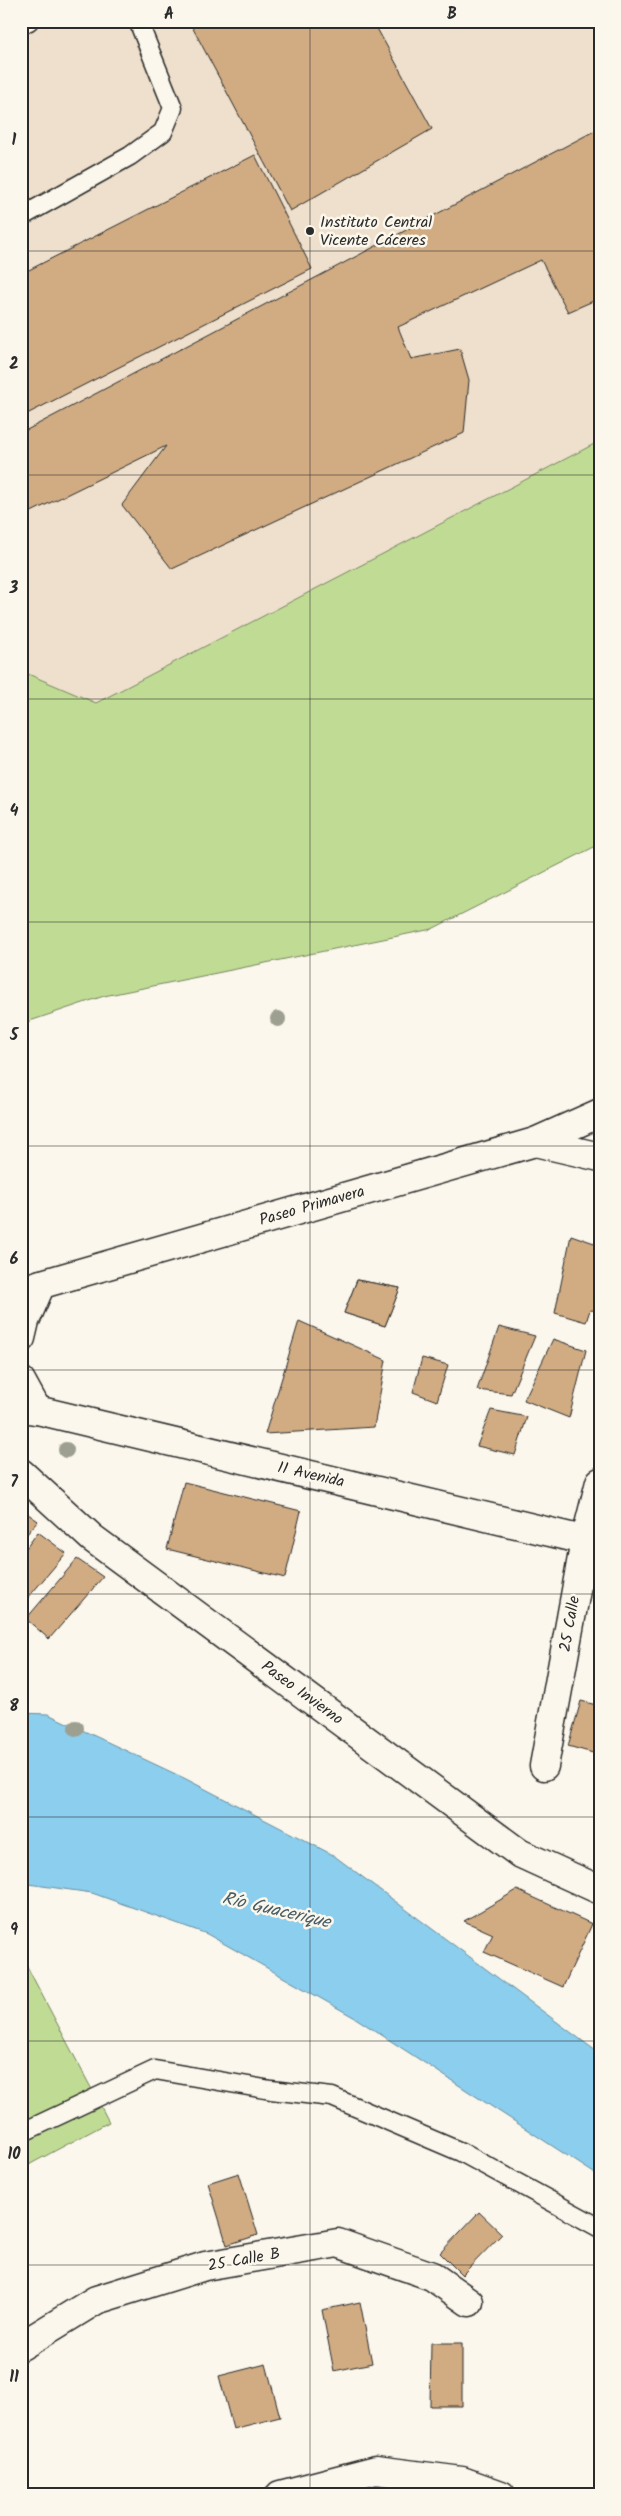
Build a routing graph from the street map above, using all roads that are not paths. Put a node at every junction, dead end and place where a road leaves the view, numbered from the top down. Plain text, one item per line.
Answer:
1 (29, 21) edge
2 (138, 21) edge
3 (21, 25) edge
4 (21, 216) edge
5 (600, 1113) edge
6 (535, 1142) junction
7 (600, 1157) edge
8 (31, 1287) edge
9 (21, 1338) edge
10 (21, 1381) edge
11 (29, 1409) edge
12 (21, 1473) edge
13 (600, 1482) edge
14 (592, 1542) edge
15 (544, 1766) dead end
16 (600, 1890) edge
17 (21, 2133) edge
18 (600, 2228) edge
19 (469, 2302) dead end
20 (21, 2346) edge
21 (280, 2495) edge
22 (501, 2495) edge

1 - 3 lane
2 - 4 lane
5 - 6 street, Paseo Primavera
6 - 7 street
6 - 8 street, Paseo Primavera
8 - 9 street
10 - 11 street
11 - 14 street, 11 Avenida
12 - 16 street, Paseo Invierno
13 - 14 street, 25 Calle
14 - 15 street, 25 Calle
17 - 18 lane
19 - 20 street, 25 Calle B
21 - 22 street

